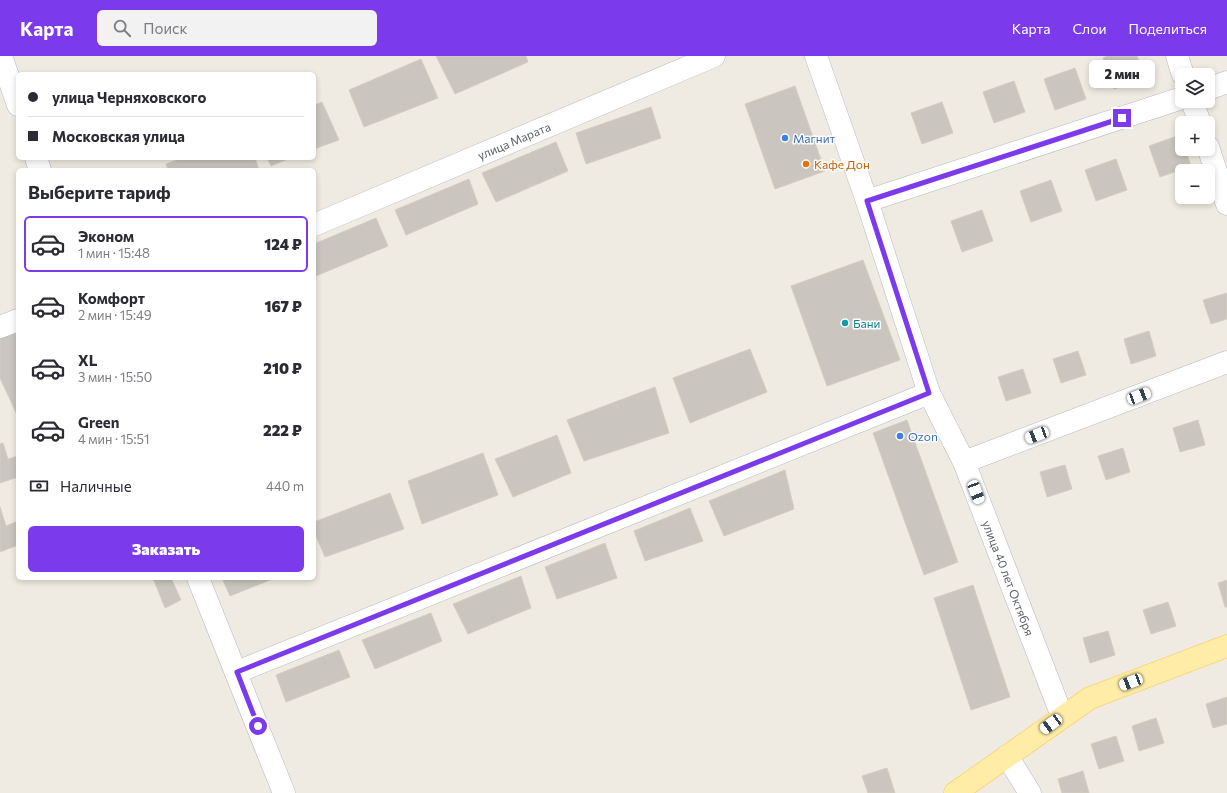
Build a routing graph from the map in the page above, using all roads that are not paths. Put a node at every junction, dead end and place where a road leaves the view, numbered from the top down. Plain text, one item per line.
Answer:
1 (1, 56) edge
2 (714, 56) edge
3 (816, 56) edge
4 (1177, 56) edge
5 (1181, 68) edge
6 (1227, 82) edge
7 (1215, 86) edge
8 (16, 100) edge
9 (1175, 100) edge
10 (1211, 156) edge
11 (867, 201) junction
12 (1227, 204) edge
13 (316, 224) edge
14 (16, 321) edge
15 (0, 327) edge
16 (1227, 362) edge
17 (929, 393) junction
18 (964, 462) junction
19 (199, 580) edge
20 (1227, 646) edge
21 (237, 672) junction
22 (1062, 716) junction
23 (1007, 756) junction
24 (284, 793) edge
25 (955, 793) edge
26 (1030, 793) edge

1 - 8 street
2 - 13 street, улица Марата
3 - 11 street, улица 40 лет Октября
4 - 5 street
6 - 7 street
9 - 11 street
10 - 12 street
11 - 17 street, улица 40 лет Октября
14 - 15 street
16 - 18 street
17 - 18 street, улица 40 лет Октября
17 - 21 street
18 - 22 street, улица 40 лет Октября
19 - 21 street
20 - 22 main road
21 - 24 street
22 - 23 main road
23 - 25 main road
23 - 26 street

